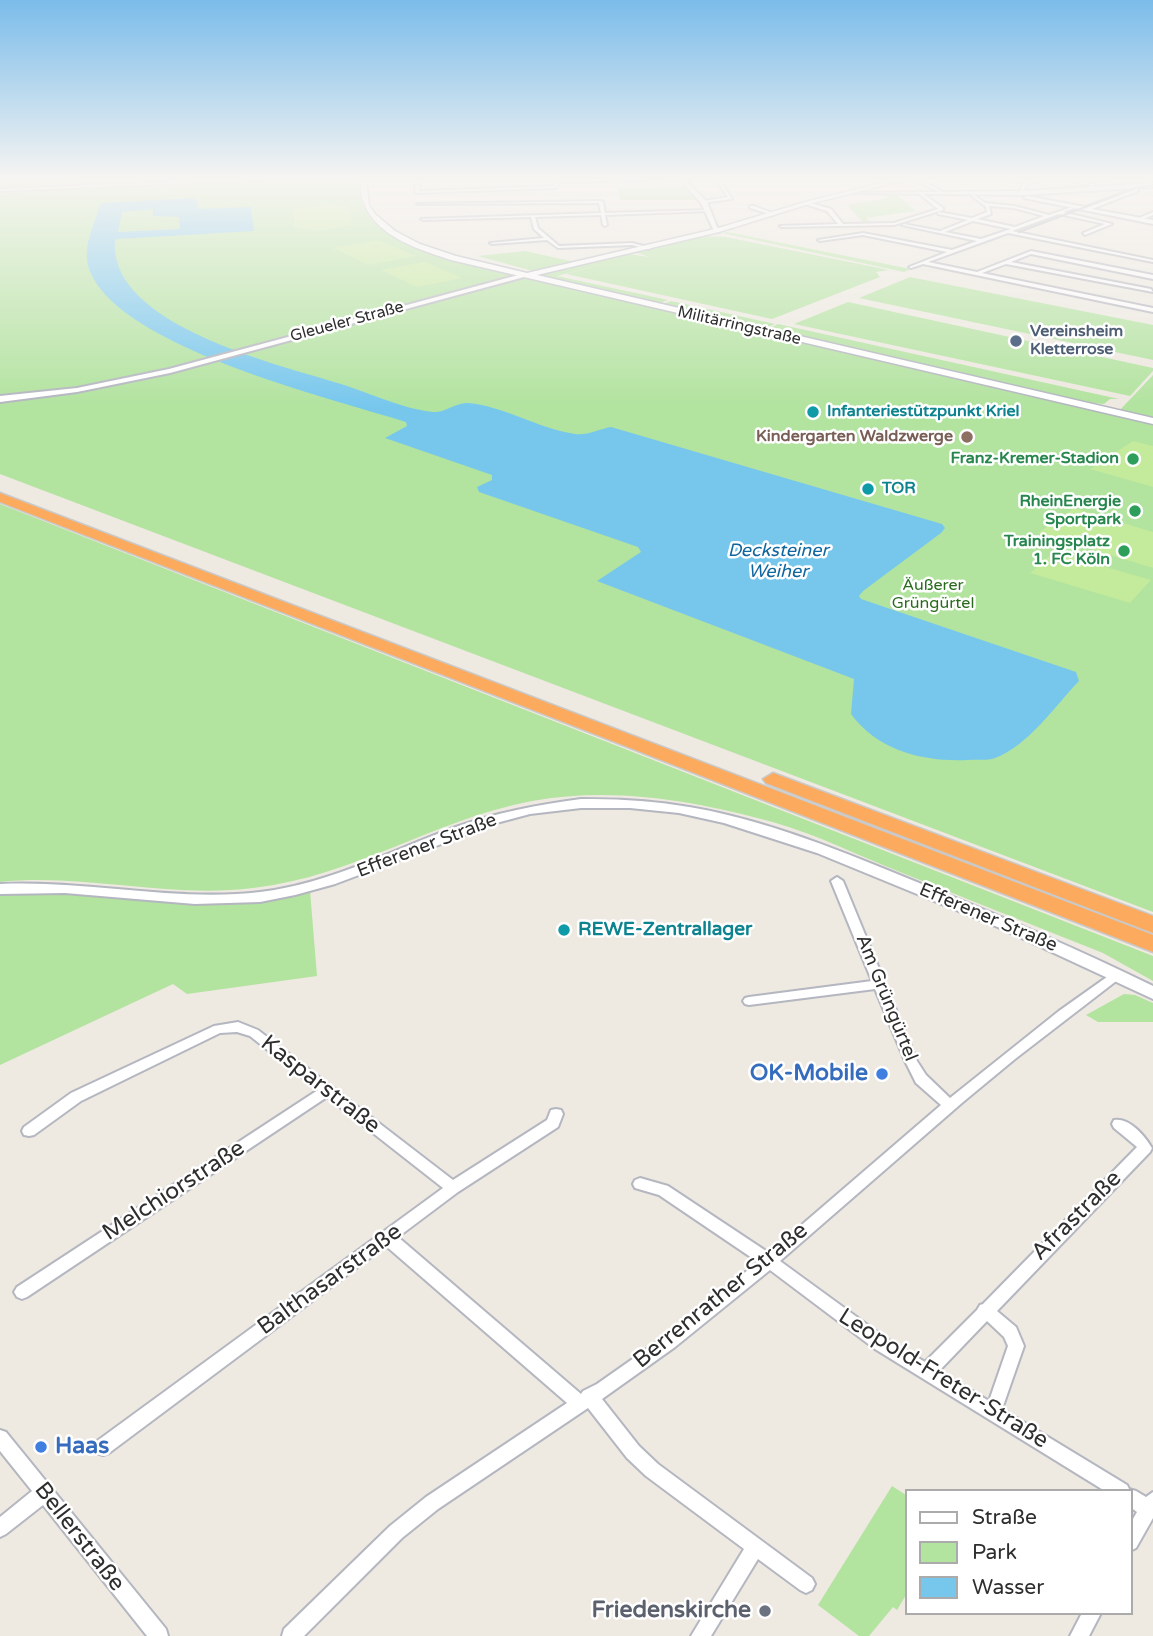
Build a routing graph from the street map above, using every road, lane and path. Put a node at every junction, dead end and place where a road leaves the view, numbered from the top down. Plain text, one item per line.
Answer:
1 (441, 254) edge
2 (620, 254) edge
3 (947, 254) edge
4 (1025, 254) edge
5 (1043, 254) edge
6 (1121, 254) edge
7 (1153, 261) edge
8 (1005, 262) junction
9 (925, 263) junction
10 (911, 267) dead end
11 (978, 273) junction
12 (522, 276) junction
13 (1153, 276) edge
14 (1152, 290) edge
15 (1128, 306) junction
16 (1153, 310) edge
17 (0, 399) edge
18 (1153, 421) edge
19 (0, 484) edge
20 (0, 497) edge
21 (837, 881) dead end
22 (0, 889) edge
23 (1153, 925) edge
24 (1153, 944) edge
25 (1118, 975) junction
26 (880, 984) junction
27 (1153, 993) edge
28 (749, 1001) dead end
29 (328, 1090) junction
30 (950, 1105) junction
31 (556, 1114) dead end
32 (1119, 1125) dead end
33 (29, 1131) dead end
34 (640, 1184) dead end
35 (453, 1188) junction
36 (387, 1238) junction
37 (769, 1261) junction
38 (22, 1292) dead end
39 (985, 1310) junction
40 (926, 1373) junction
41 (584, 1399) junction
42 (993, 1412) junction
43 (0, 1437) edge
44 (103, 1447) dead end
45 (1118, 1489) edge
46 (44, 1493) junction
47 (1132, 1498) edge
48 (1151, 1505) edge
49 (0, 1528) edge
50 (1132, 1538) edge
51 (755, 1547) junction
52 (806, 1584) dead end
53 (1091, 1615) edge
54 (159, 1636) edge
55 (291, 1636) edge
56 (700, 1636) edge
57 (1079, 1636) edge

1 - 12 main road, Militärringstraße
2 - 12 main road, Gleueler Straße
3 - 9 street
4 - 8 street
5 - 13 street
6 - 7 street
8 - 11 street
8 - 14 street
9 - 10 street
9 - 11 street
11 - 15 street
12 - 17 street, Gleueler Straße
12 - 18 main road, Militärringstraße
14 - 15 street
15 - 16 street
19 - 23 highway
20 - 24 highway
21 - 26 street, Am Grüngürtel
22 - 25 street, Efferener Straße
25 - 27 street
25 - 30 street, Berrenrather Straße
26 - 28 street
26 - 30 street, Am Grüngürtel
29 - 33 street, Kasparstraße
29 - 35 street, Kasparstraße
29 - 38 street, Melchiorstraße
30 - 37 street, Berrenrather Straße
31 - 35 street, Balthasarstraße
32 - 39 street, Afrastraße
34 - 37 street, Leopold-Freter-Straße
35 - 36 street, Balthasarstraße
36 - 41 street
36 - 44 street, Balthasarstraße
37 - 40 street, Leopold-Freter-Straße
37 - 41 street, Berrenrather Straße
39 - 40 street
39 - 42 street
40 - 42 street, Leopold-Freter-Straße
41 - 51 street
41 - 55 street, Berrenrather Straße
42 - 45 street, Leopold-Freter-Straße
43 - 46 street, Bellerstraße
46 - 49 street
46 - 54 street, Bellerstraße
47 - 48 street
48 - 50 street
51 - 52 street
51 - 56 street
53 - 57 street

